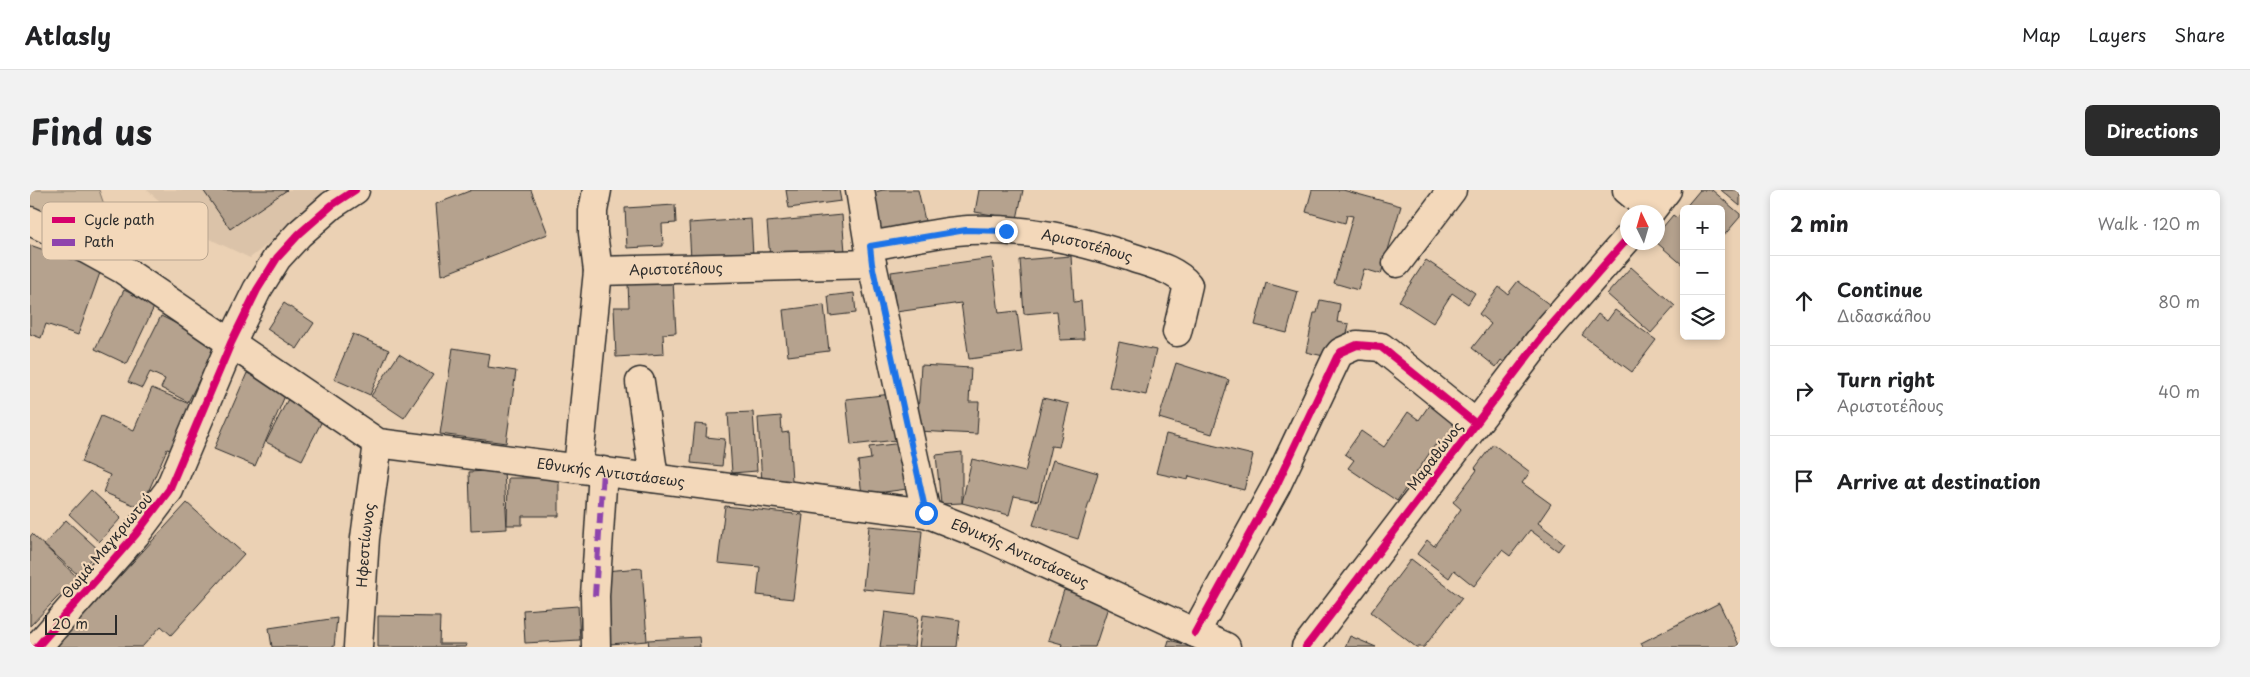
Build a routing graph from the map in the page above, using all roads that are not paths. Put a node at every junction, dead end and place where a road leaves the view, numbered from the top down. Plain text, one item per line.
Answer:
1 (354, 190) edge
2 (597, 190) edge
3 (860, 190) edge
4 (1452, 190) edge
5 (1627, 190) edge
6 (1656, 204) edge
7 (30, 221) edge
8 (42, 227) edge
9 (1620, 247) edge
10 (871, 256) junction
11 (106, 260) edge
12 (1397, 263) dead end
13 (598, 271) junction
14 (1177, 332) dead end
15 (232, 343) junction
16 (640, 382) dead end
17 (1475, 423) junction
18 (378, 443) junction
19 (590, 470) junction
20 (654, 478) junction
21 (926, 513) junction
22 (1195, 632) junction
23 (38, 647) edge
24 (358, 647) edge
25 (596, 647) edge
26 (1226, 647) edge
27 (1306, 647) edge

1 - 15 street, Θωμά Μαγκριωτού
2 - 13 street
3 - 10 street
4 - 12 street
5 - 6 street
7 - 8 street, Εθνικής Αντιστάσεως
9 - 17 street, Μαραθώνος
10 - 13 street, Αριστοτέλους
10 - 14 street, Αριστοτέλους
10 - 21 street
11 - 15 street, Εθνικής Αντιστάσεως
13 - 19 street
15 - 18 street, Εθνικής Αντιστάσεως
15 - 23 street, Θωμά Μαγκριωτού
16 - 20 street
17 - 22 street
17 - 27 street, Μαραθώνος
18 - 19 street, Εθνικής Αντιστάσεως
18 - 24 street, Ηφεστίωνος
19 - 20 street, Εθνικής Αντιστάσεως
19 - 25 street
20 - 21 street, Εθνικής Αντιστάσεως
21 - 22 street, Εθνικής Αντιστάσεως
22 - 26 street, Εθνικής Αντιστάσεως

